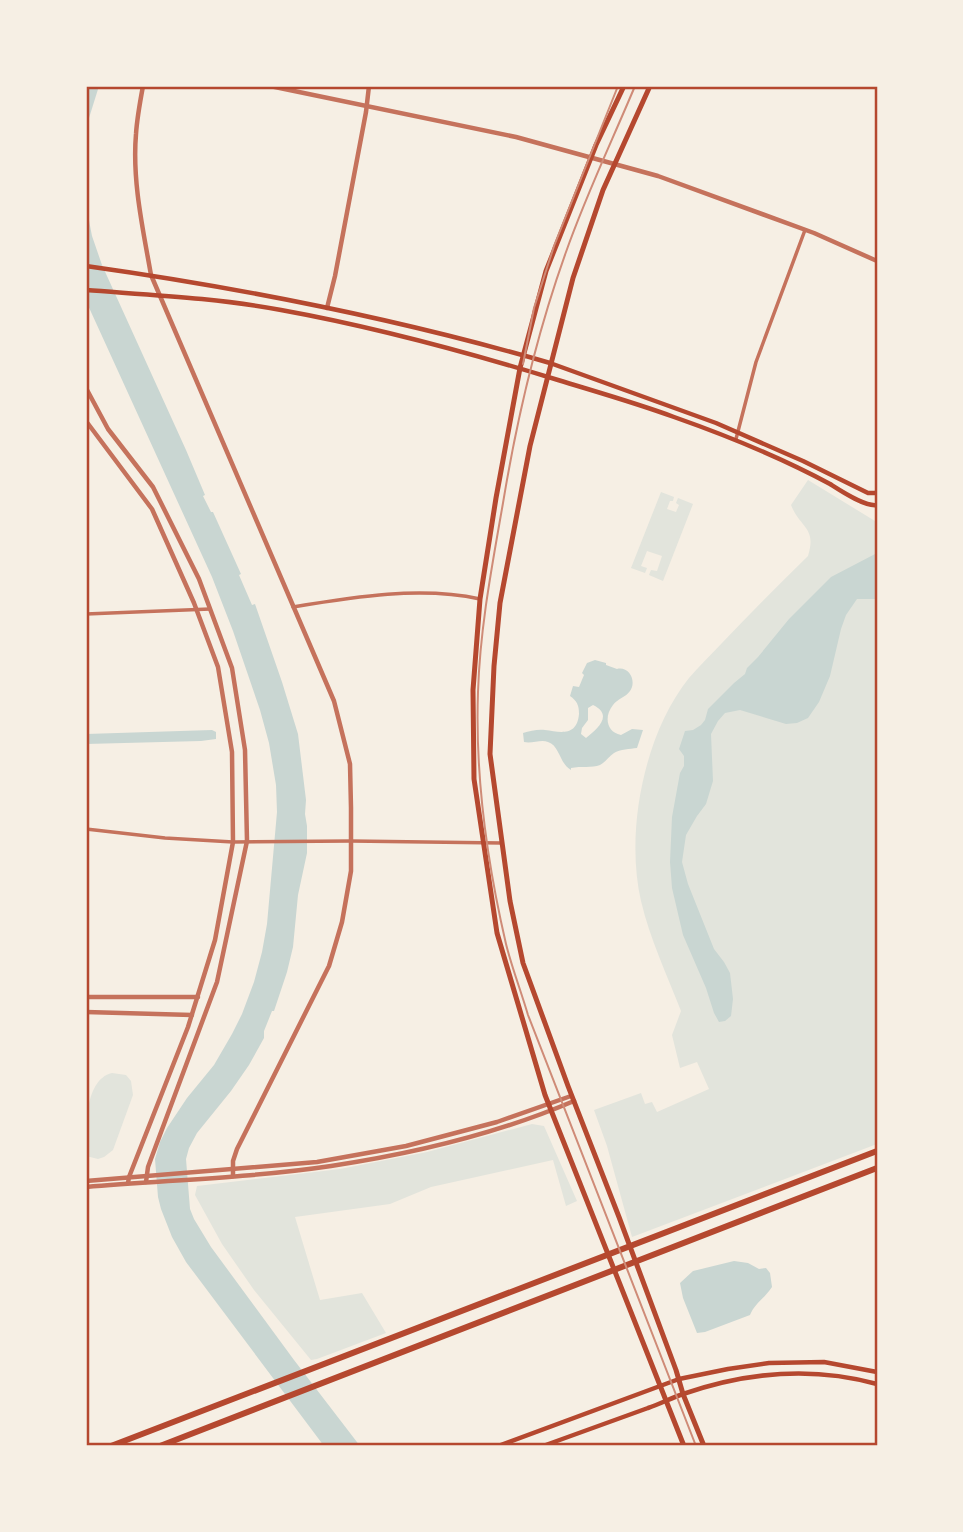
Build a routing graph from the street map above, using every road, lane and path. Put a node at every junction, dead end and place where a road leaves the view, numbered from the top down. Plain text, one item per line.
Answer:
1 (143, 86) edge
2 (270, 86) edge
3 (369, 86) edge
4 (624, 86) edge
5 (650, 86) edge
6 (367, 105) junction
7 (591, 158) junction
8 (615, 164) junction
9 (805, 230) junction
10 (877, 261) edge
11 (86, 266) edge
12 (151, 275) junction
13 (86, 290) edge
14 (159, 296) junction
15 (327, 308) junction
16 (523, 355) junction
17 (550, 363) junction
18 (520, 368) junction
19 (547, 376) junction
20 (86, 388) edge
21 (88, 398) edge
22 (86, 421) edge
23 (737, 432) junction
24 (736, 439) junction
25 (877, 492) edge
26 (877, 505) edge
27 (480, 599) junction
28 (293, 607) junction
29 (196, 609) junction
30 (210, 609) junction
31 (86, 614) edge
32 (86, 829) edge
33 (247, 841) junction
34 (351, 841) junction
35 (233, 842) junction
36 (483, 843) junction
37 (501, 843) junction
38 (86, 997) edge
39 (198, 997) junction
40 (86, 1012) edge
41 (192, 1014) junction
42 (572, 1098) junction
43 (550, 1108) junction
44 (877, 1152) edge
45 (877, 1168) edge
46 (233, 1172) junction
47 (159, 1178) junction
48 (147, 1179) junction
49 (129, 1180) junction
50 (86, 1181) edge
51 (86, 1187) edge
52 (877, 1372) edge
53 (679, 1379) junction
54 (877, 1384) edge
55 (660, 1387) junction
56 (683, 1394) junction
57 (666, 1402) junction
58 (110, 1446) edge
59 (160, 1446) edge
60 (498, 1446) edge
61 (543, 1446) edge
62 (684, 1446) edge
63 (704, 1446) edge

1 - 12 street
2 - 6 street
3 - 6 street
4 - 7 main road
5 - 8 main road
6 - 7 street
6 - 15 street
7 - 8 street
7 - 16 main road
8 - 9 street
8 - 17 main road
9 - 10 street
9 - 23 street
11 - 12 main road
12 - 14 street
12 - 15 main road
13 - 14 main road
14 - 18 main road
14 - 28 street
15 - 16 main road
16 - 17 main road
16 - 18 main road
17 - 19 main road
17 - 23 main road
18 - 19 main road
18 - 27 main road
19 - 24 main road
19 - 37 main road
20 - 21 street
21 - 30 street
22 - 29 street
23 - 24 street
23 - 25 main road
24 - 26 main road
27 - 28 street
27 - 36 main road
28 - 34 street
29 - 30 street
29 - 31 street
29 - 35 street
30 - 33 street
32 - 35 street
33 - 34 street
33 - 35 street
33 - 48 street
34 - 36 street
34 - 46 street
35 - 39 street
36 - 37 street
36 - 43 main road
37 - 42 main road
38 - 39 street
39 - 41 street
40 - 41 street
41 - 49 street
42 - 43 street
42 - 53 main road
43 - 46 street
43 - 55 main road
44 - 58 highway
45 - 59 highway
46 - 47 street
46 - 47 street
47 - 48 street
48 - 49 street
49 - 50 street
49 - 51 street
52 - 53 main road
53 - 55 main road
53 - 56 main road
54 - 56 main road
55 - 57 main road
55 - 60 main road
56 - 57 main road
56 - 63 main road
57 - 61 main road
57 - 62 main road

